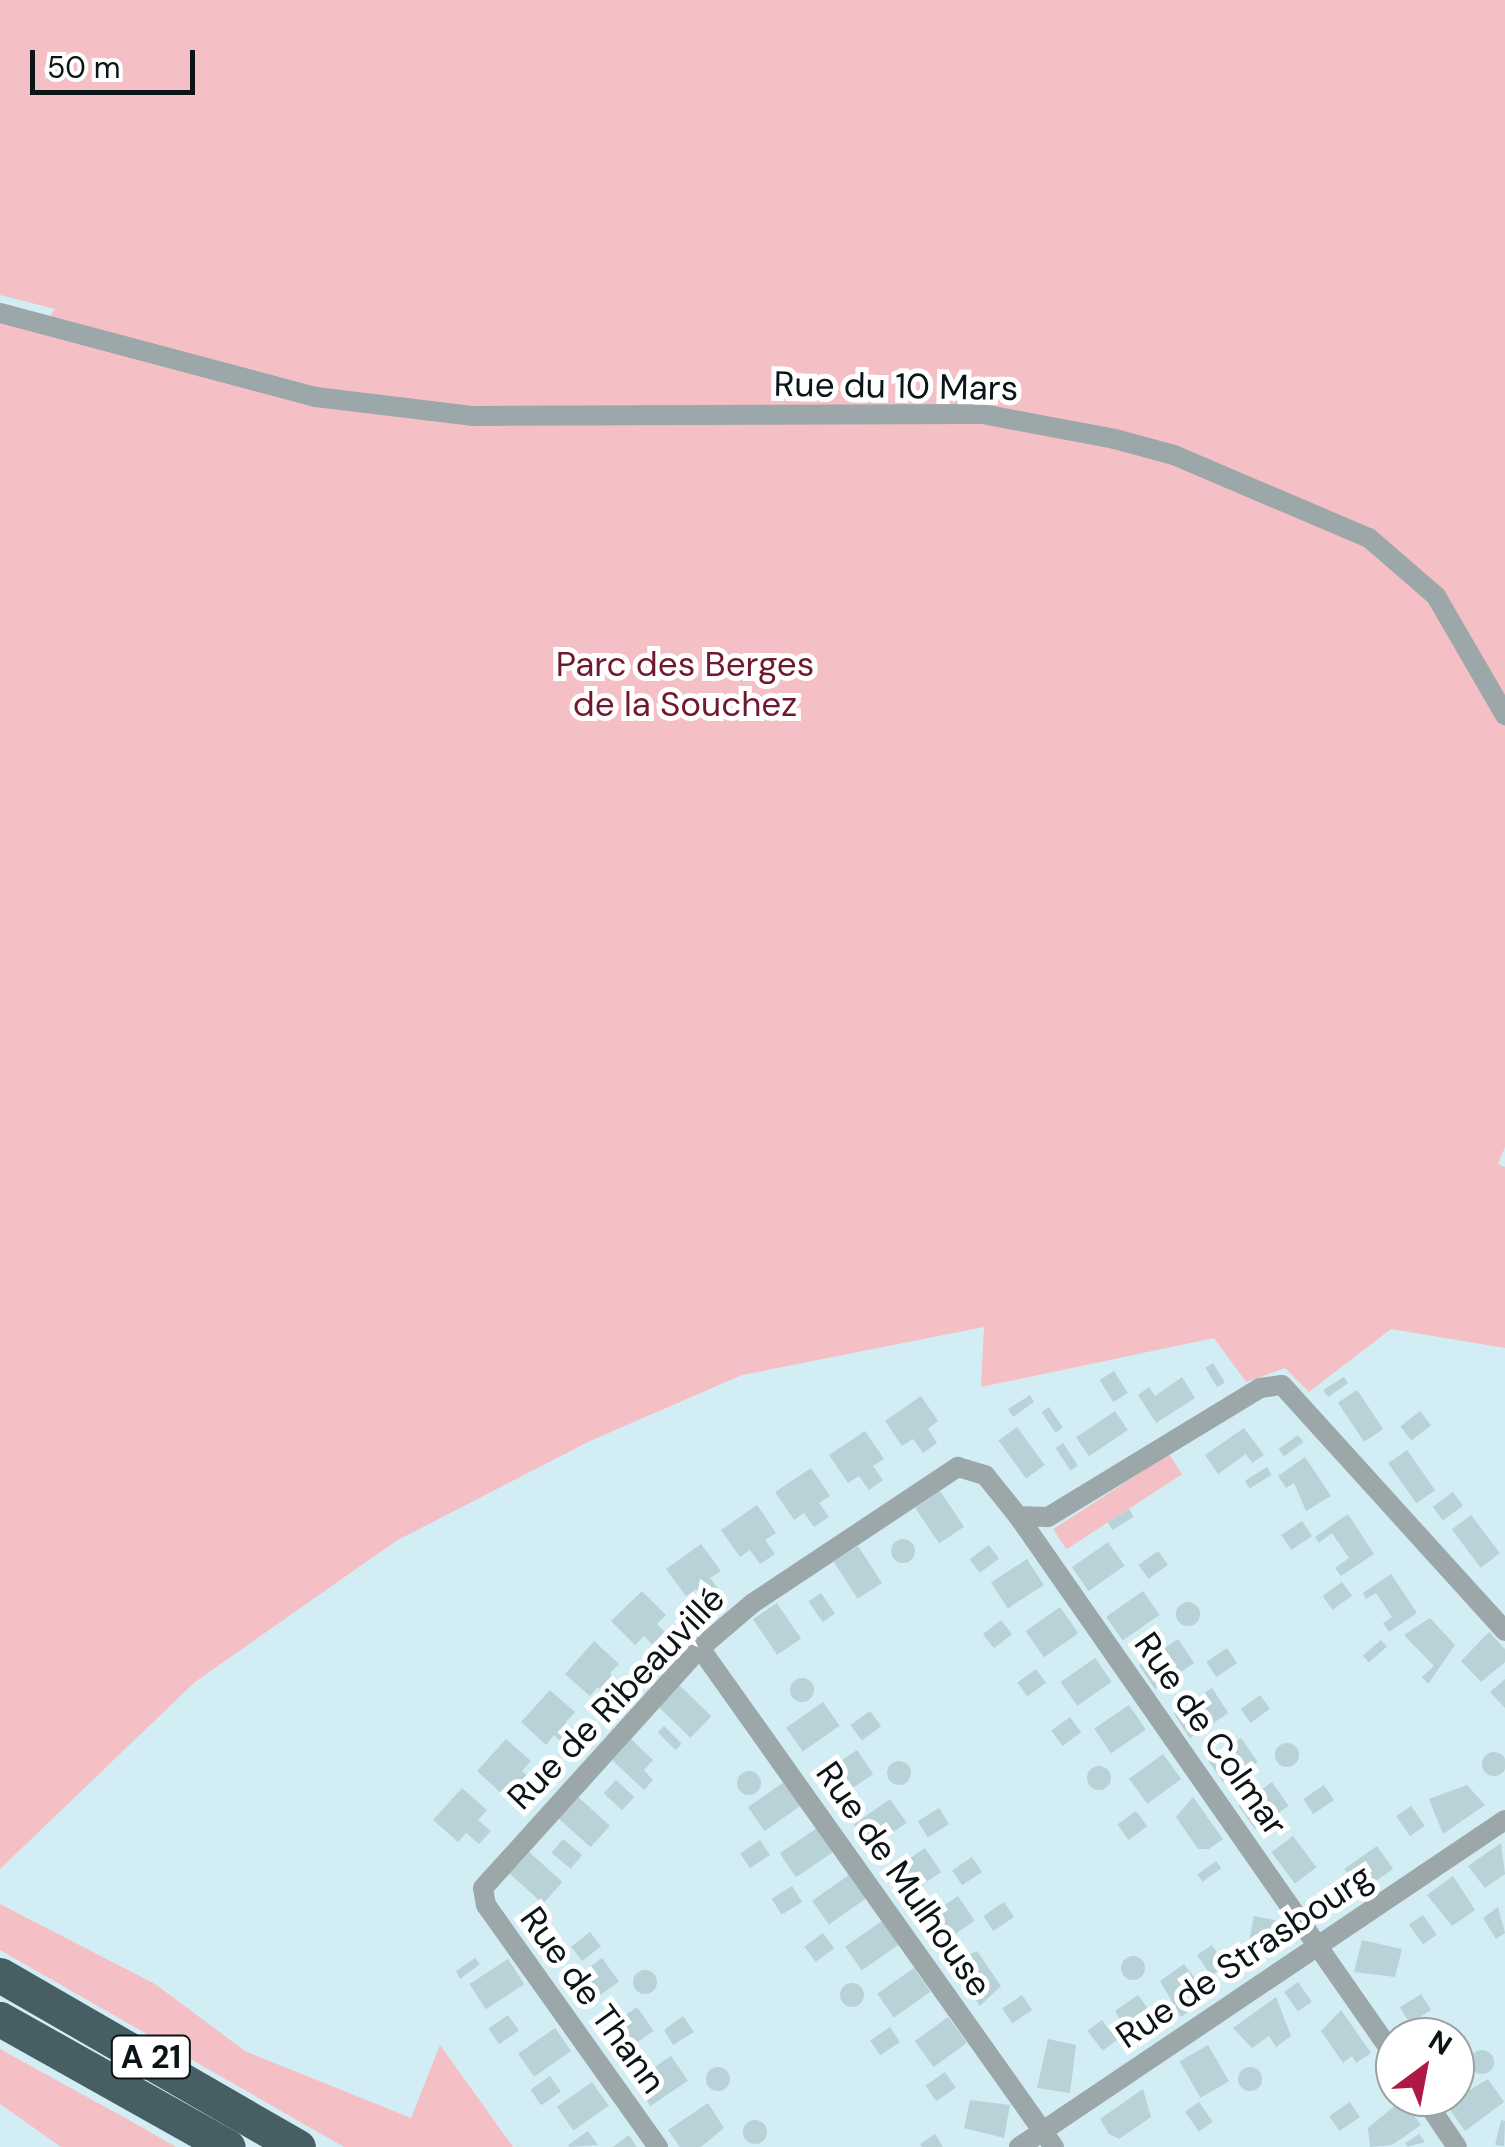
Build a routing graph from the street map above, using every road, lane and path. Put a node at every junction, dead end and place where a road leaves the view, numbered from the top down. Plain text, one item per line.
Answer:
1 (0, 313) edge
2 (1505, 716) edge
3 (958, 1467) joint
4 (1018, 1516) junction
5 (1505, 1630) edge
6 (700, 1648) junction
7 (1505, 1820) edge
8 (483, 1888) joint
9 (1318, 1944) junction
10 (0, 1975) edge
11 (0, 2019) edge
12 (1375, 2027) edge
13 (1437, 2117) edge
14 (1048, 2139) edge
15 (228, 2147) edge
16 (298, 2147) edge
17 (658, 2147) edge
18 (1019, 2147) edge
19 (1457, 2147) edge

1 - 2 street, Rue du 10 Mars
3 - 4 street, Rue de Colmar
3 - 6 street, Rue de Ribeauvillé
4 - 5 street
4 - 9 street, Rue de Colmar
6 - 8 street, Rue de Ribeauvillé
6 - 14 street, Rue de Mulhouse
7 - 9 street, Rue de Strasbourg
8 - 17 street, Rue de Thann
9 - 12 street, Rue de Colmar
9 - 14 street, Rue de Strasbourg
10 - 16 highway, A 21
11 - 15 highway, A 21
13 - 19 street
14 - 18 street, Rue de Strasbourg

